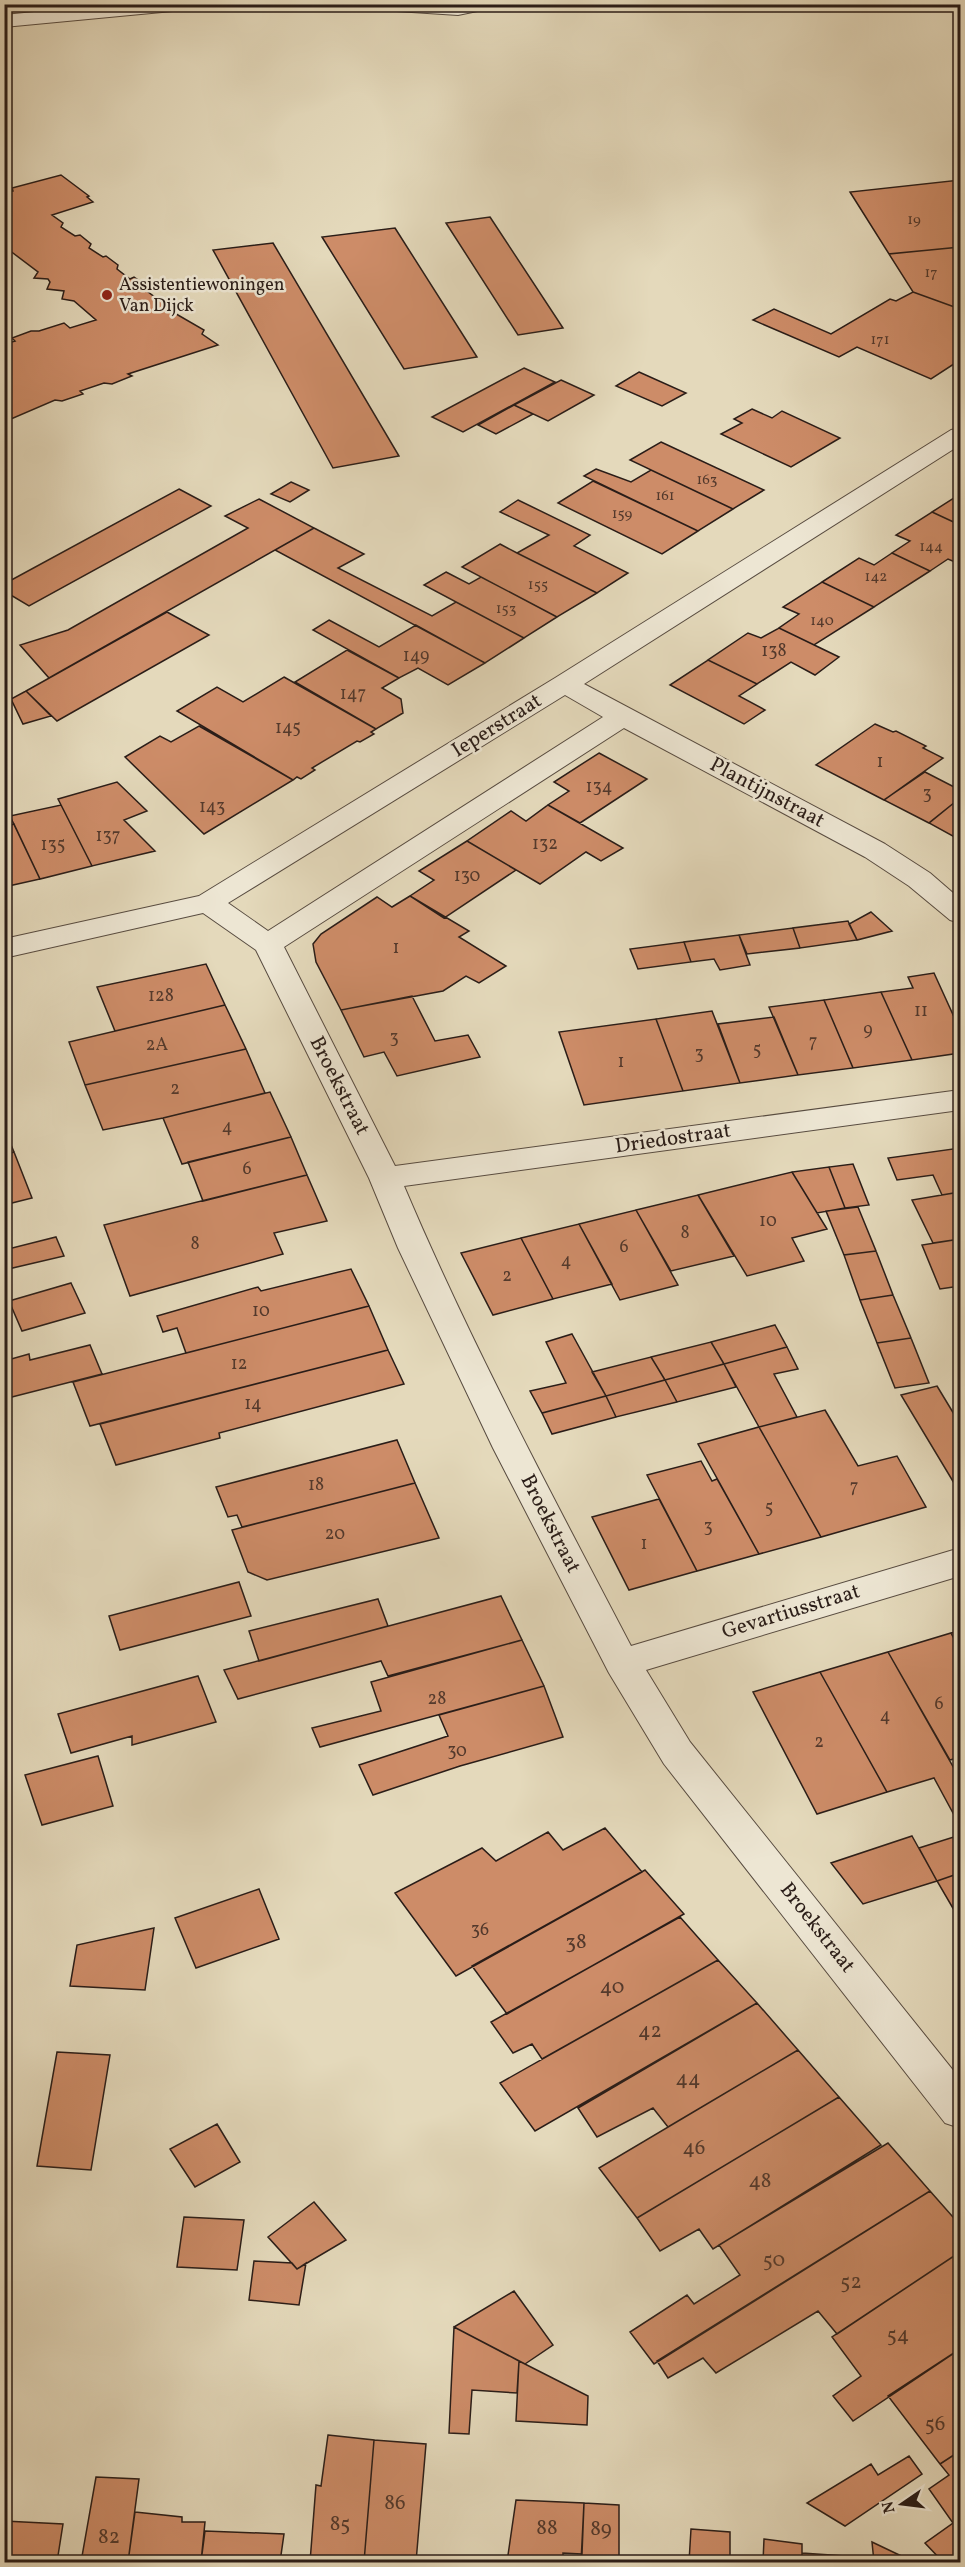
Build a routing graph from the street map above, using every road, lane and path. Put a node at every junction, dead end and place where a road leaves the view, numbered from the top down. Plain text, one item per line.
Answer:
1 (183, 4) edge
2 (381, 4) edge
3 (486, 4) edge
4 (4, 21) edge
5 (960, 435) edge
6 (565, 684) junction
7 (622, 717) junction
8 (208, 903) junction
9 (960, 914) edge
10 (268, 944) junction
11 (4, 949) edge
12 (960, 1100) edge
13 (385, 1178) junction
14 (960, 1562) edge
15 (622, 1663) junction
16 (960, 2110) edge

1 - 4 street
2 - 3 street
5 - 6 street, Ieperstraat
6 - 7 street, Plantijnstraat
6 - 8 street, Ieperstraat
7 - 9 street, Plantijnstraat
7 - 10 street
8 - 10 street, Broekstraat
8 - 11 street, Ieperstraat
10 - 13 street, Broekstraat
12 - 13 street, Driedostraat
13 - 15 street, Broekstraat
14 - 15 street, Gevartiusstraat
15 - 16 street, Broekstraat

